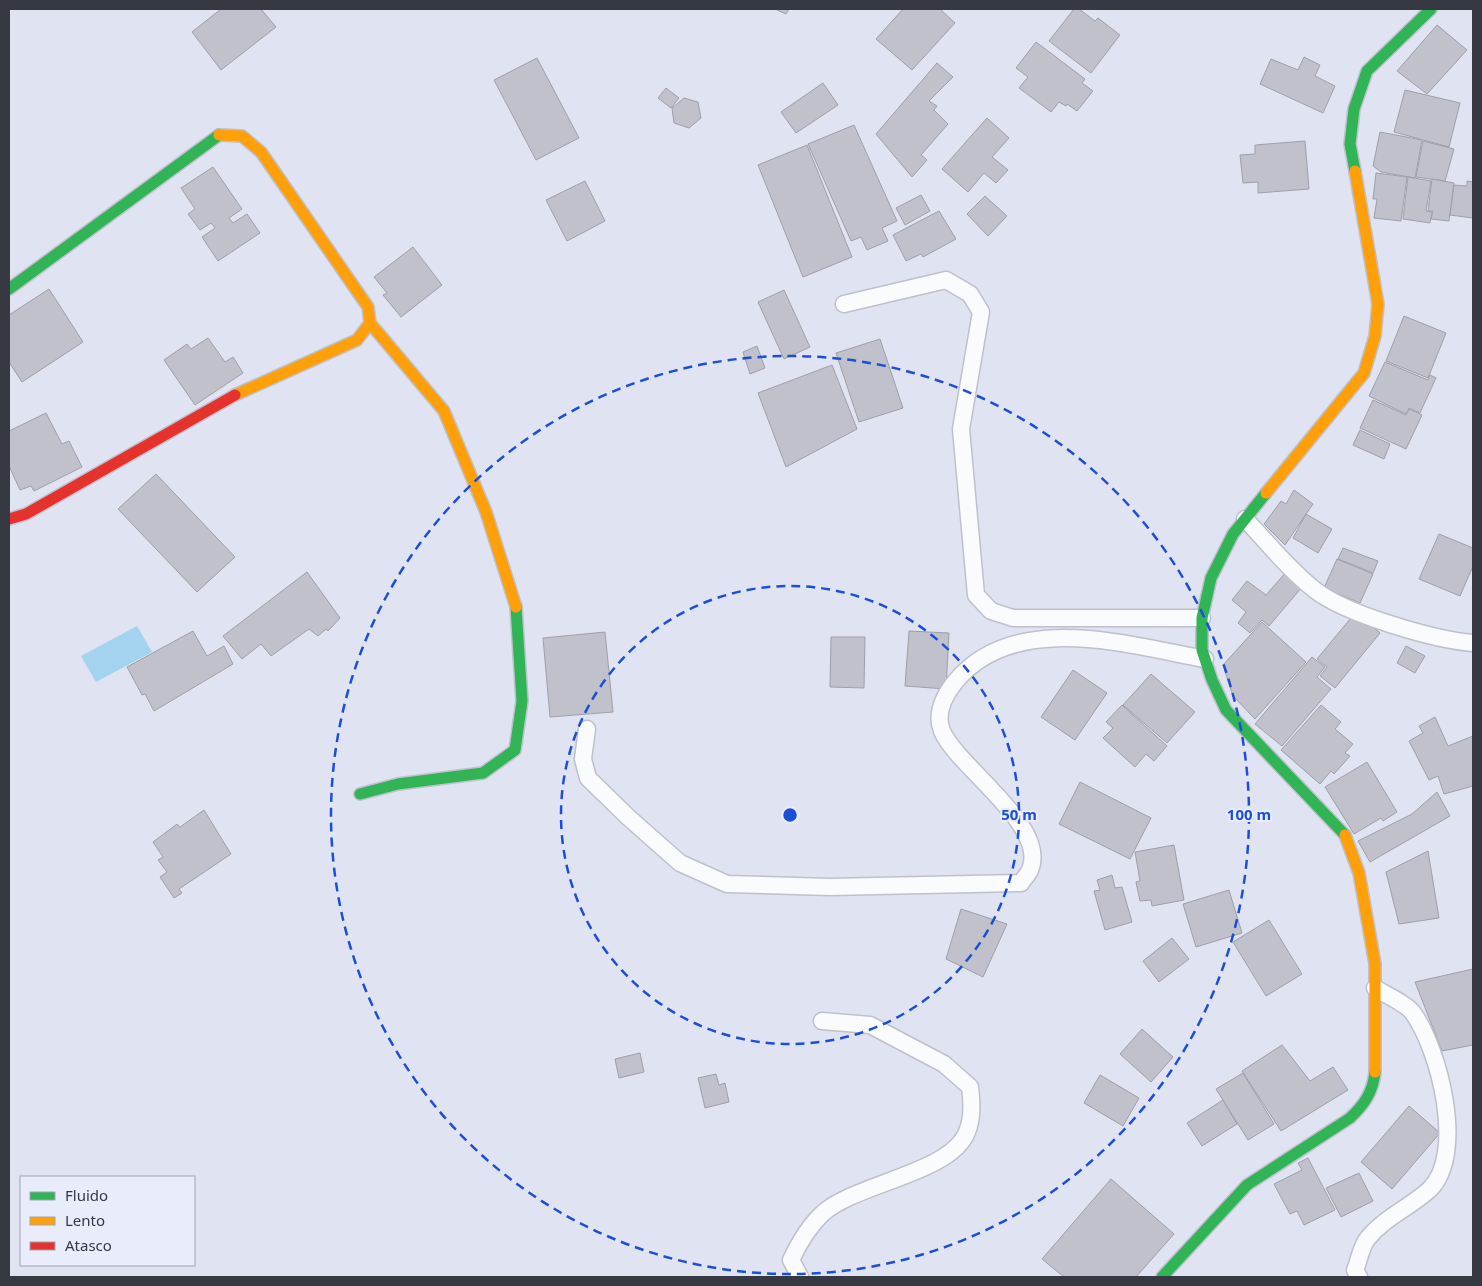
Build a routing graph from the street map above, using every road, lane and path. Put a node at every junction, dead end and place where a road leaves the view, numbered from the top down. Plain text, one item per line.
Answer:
1 (1431, 9) edge
2 (9, 289) edge
3 (844, 304) dead end
4 (370, 323) junction
5 (9, 519) edge
6 (1245, 519) junction
7 (1202, 618) junction
8 (1473, 642) edge
9 (1205, 660) junction
10 (587, 729) dead end
11 (360, 794) dead end
12 (1375, 988) junction
13 (822, 1020) dead end
14 (800, 1277) edge
15 (1162, 1277) edge
16 (1359, 1277) edge

1 - 6 street
2 - 4 street
3 - 7 lane
4 - 5 street
4 - 11 street
6 - 7 street
6 - 8 lane
7 - 9 street
9 - 10 lane
9 - 12 street
12 - 15 street
12 - 16 lane
13 - 14 lane

